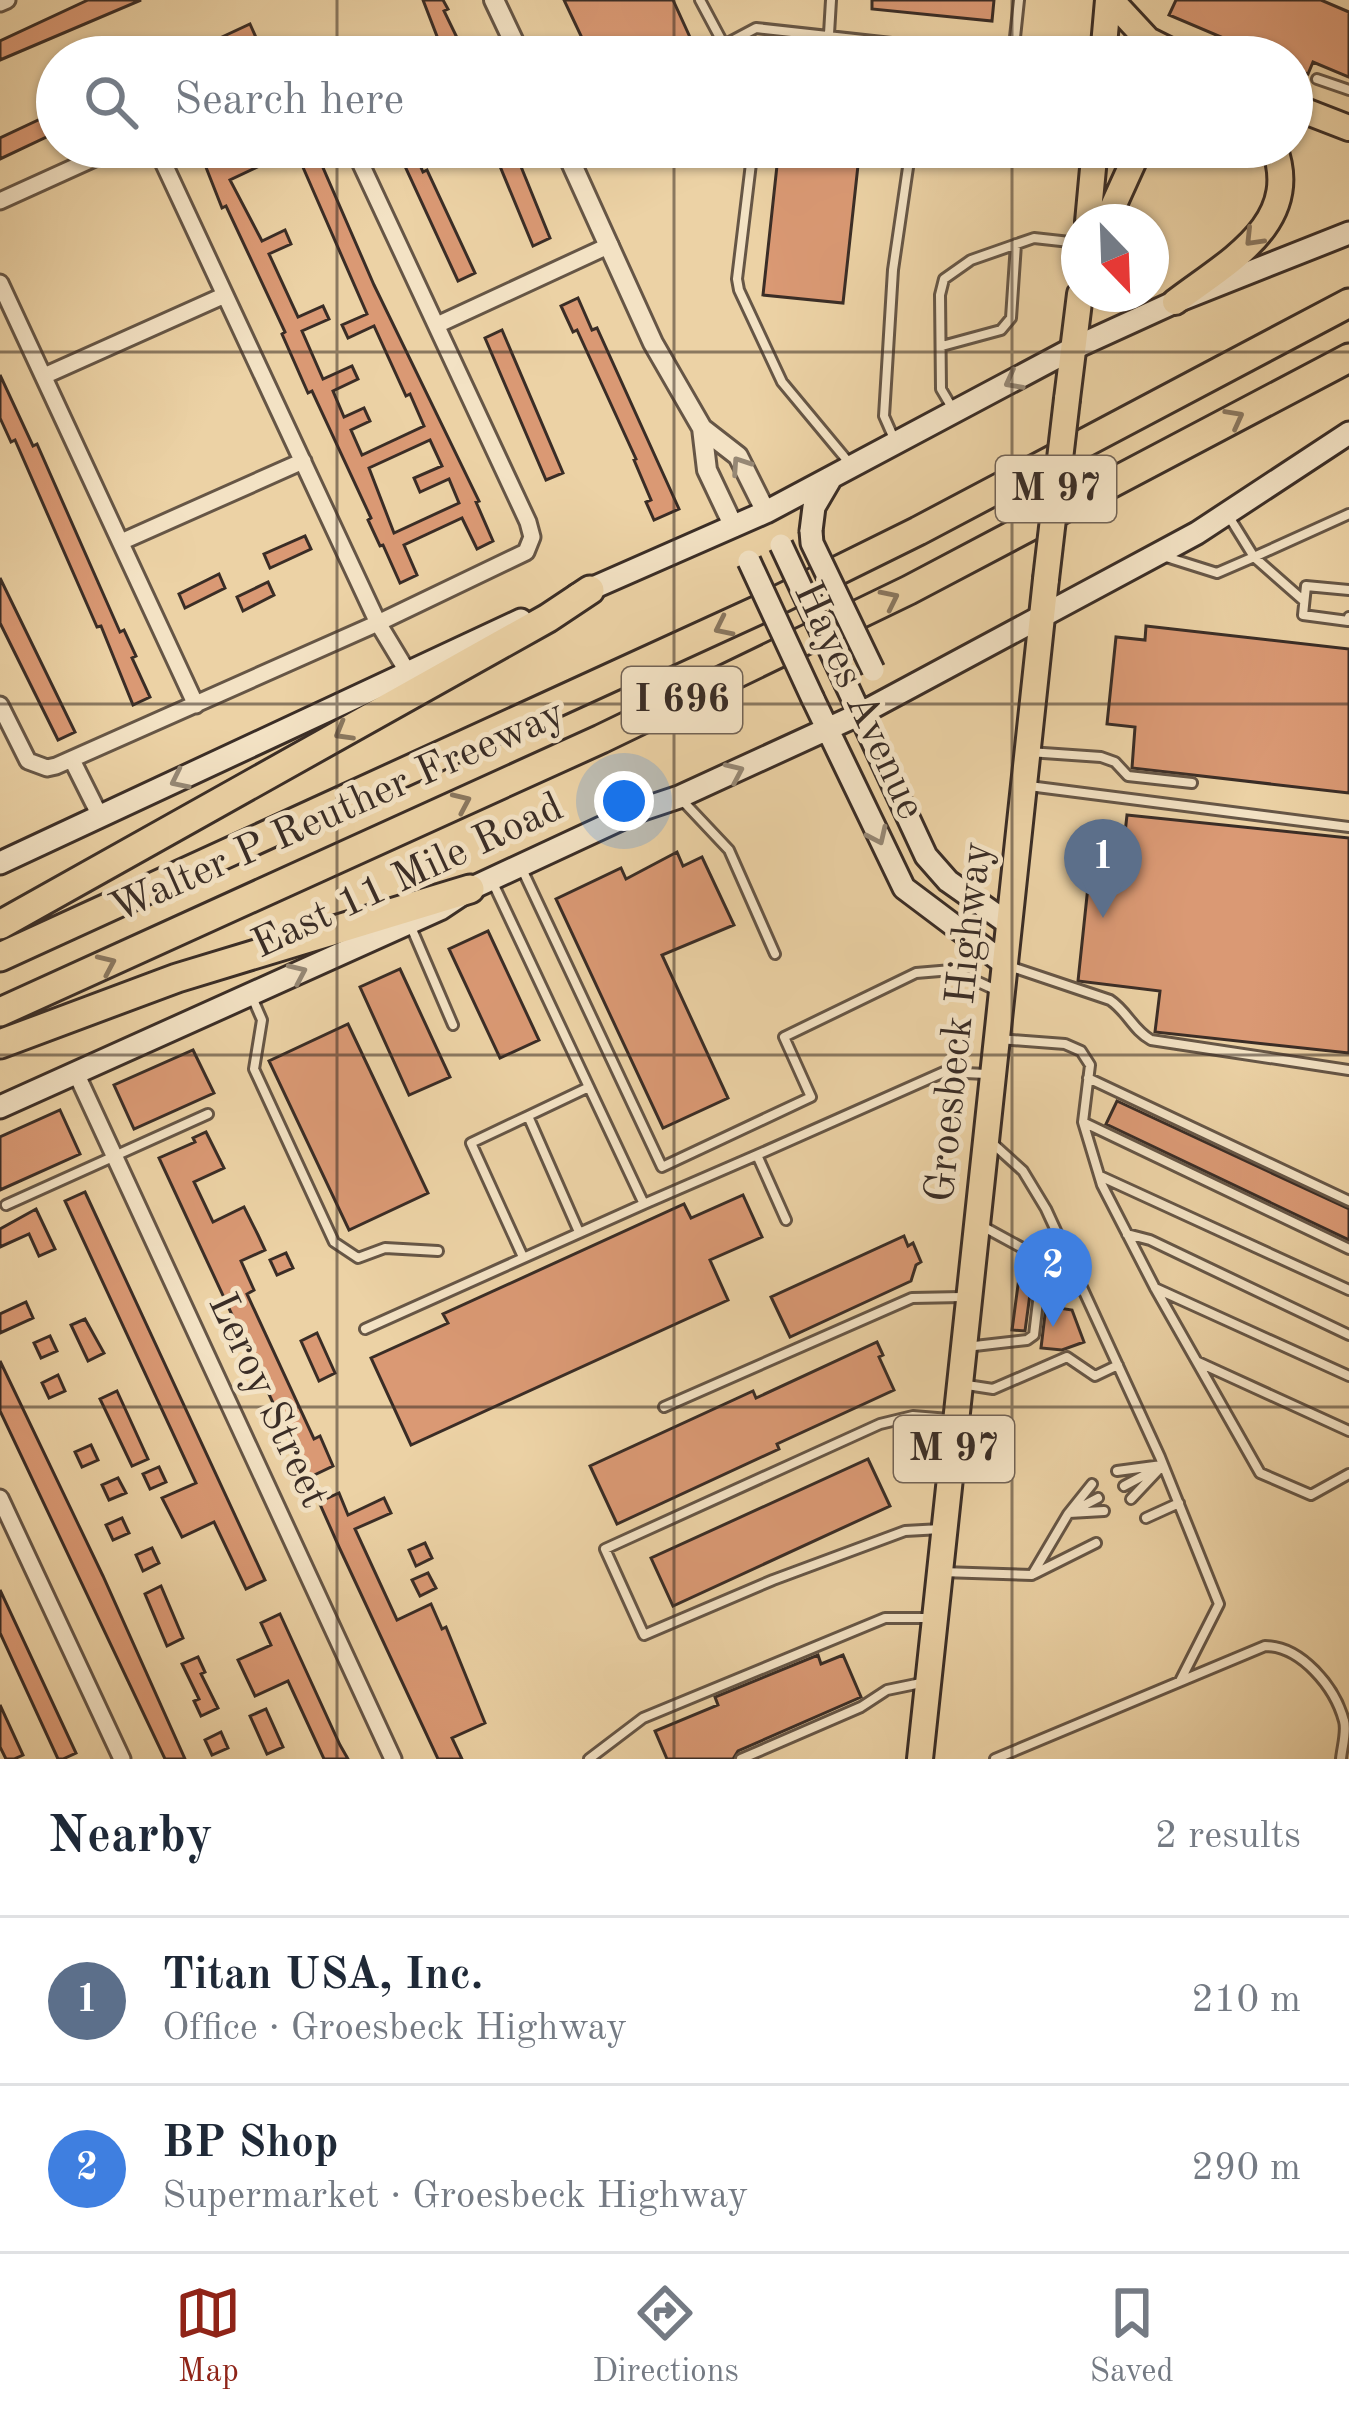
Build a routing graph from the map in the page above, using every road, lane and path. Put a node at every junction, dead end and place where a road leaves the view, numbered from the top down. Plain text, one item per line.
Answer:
1 (494, 0) edge
2 (700, 0) edge
3 (831, 0) edge
4 (1019, 0) edge
5 (1110, 0) edge
6 (829, 34) junction
7 (511, 36) edge
8 (719, 36) edge
9 (741, 36) edge
10 (845, 36) edge
11 (1017, 36) edge
12 (1105, 36) edge
13 (1144, 36) edge
14 (1317, 79) dead end
15 (1349, 90) edge
16 (1313, 114) edge
17 (1349, 128) edge
18 (73, 168) edge
19 (166, 168) edge
20 (363, 168) edge
21 (574, 168) edge
22 (750, 168) edge
23 (908, 168) edge
24 (1093, 168) edge
25 (1130, 168) edge
26 (1280, 168) edge
27 (0, 201) edge
28 (1090, 204) edge
29 (1114, 204) edge
30 (1349, 233) edge
31 (1061, 241) edge
32 (610, 244) junction
33 (1016, 244) junction
34 (0, 283) edge
35 (225, 295) junction
36 (1175, 302) junction
37 (1349, 303) edge
38 (1077, 312) edge
39 (436, 325) junction
40 (942, 346) junction
41 (1072, 350) junction
42 (1349, 358) edge
43 (44, 376) junction
44 (954, 412) junction
45 (702, 428) junction
46 (1349, 434) edge
47 (896, 442) junction
48 (303, 461) junction
49 (842, 472) junction
50 (766, 512) junction
51 (1228, 514) junction
52 (1349, 514) edge
53 (734, 527) junction
54 (122, 542) junction
55 (1156, 554) junction
56 (1254, 557) junction
57 (590, 590) junction
58 (1349, 590) edge
59 (1304, 601) junction
60 (1041, 616) junction
61 (1349, 617) edge
62 (378, 623) junction
63 (407, 671) junction
64 (912, 686) junction
65 (0, 704) edge
66 (196, 705) junction
67 (860, 714) junction
68 (828, 730) junction
69 (1028, 752) junction
70 (72, 760) junction
71 (1192, 783) dead end
72 (1024, 786) junction
73 (679, 797) junction
74 (100, 818) junction
75 (1349, 827) edge
76 (0, 863) edge
77 (520, 866) junction
78 (480, 885) junction
79 (409, 923) junction
80 (1009, 924) junction
81 (0, 925) edge
82 (775, 954) dead end
83 (0, 957) edge
84 (1005, 964) junction
85 (1002, 993) junction
86 (251, 994) junction
87 (0, 1012) edge
88 (453, 1025) dead end
89 (997, 1039) junction
90 (0, 1044) edge
91 (1349, 1070) edge
92 (76, 1073) junction
93 (993, 1075) junction
94 (1088, 1078) junction
95 (589, 1087) junction
96 (0, 1108) edge
97 (208, 1114) dead end
98 (528, 1116) junction
99 (1083, 1122) junction
100 (987, 1138) junction
101 (757, 1155) junction
102 (114, 1157) junction
103 (1099, 1175) junction
104 (1349, 1201) edge
105 (644, 1204) junction
106 (6, 1205) dead end
107 (786, 1220) dead end
108 (978, 1223) junction
109 (580, 1232) junction
110 (1127, 1234) junction
111 (1349, 1249) edge
112 (438, 1251) dead end
113 (523, 1257) junction
114 (1155, 1288) junction
115 (1349, 1290) edge
116 (970, 1297) junction
117 (365, 1329) dead end
118 (1349, 1335) edge
119 (964, 1347) junction
120 (1195, 1360) junction
121 (1118, 1365) junction
122 (1349, 1376) edge
123 (961, 1384) junction
124 (664, 1407) dead end
125 (957, 1420) junction
126 (1349, 1431) edge
127 (1163, 1465) junction
128 (1117, 1471) dead end
129 (1349, 1474) edge
130 (1092, 1484) dead end
131 (1124, 1486) dead end
132 (0, 1498) edge
133 (1098, 1498) dead end
134 (1131, 1499) dead end
135 (1179, 1503) junction
136 (1105, 1511) dead end
137 (1068, 1514) junction
138 (1146, 1519) dead end
139 (945, 1529) junction
140 (1096, 1543) dead end
141 (940, 1572) junction
142 (1032, 1574) junction
143 (935, 1618) junction
144 (1180, 1681) junction
145 (929, 1682) junction
146 (122, 1759) edge
147 (394, 1759) edge
148 (589, 1759) edge
149 (742, 1759) edge
150 (920, 1759) edge
151 (995, 1759) edge
152 (1341, 1759) edge

1 - 7 street
2 - 8 lane
3 - 6 lane
4 - 11 lane
5 - 12 main road
5 - 13 main road
6 - 9 lane
6 - 10 lane
14 - 15 lane
16 - 17 main road
18 - 27 street
19 - 35 street
20 - 39 street
21 - 32 street, Hayes Avenue
22 - 49 lane
23 - 47 lane
24 - 28 main road
25 - 29 main road
26 -> 36 main road
30 - 36 main road
31 - 33 lane
32 - 39 street
32 - 45 street, Hayes Avenue
33 - 40 lane
33 - 40 lane
34 - 43 street
35 - 43 street
35 - 48 street
36 - 41 main road
37 -> 83 highway, Walter P Reuther Freeway / I 696
38 - 41 main road, Groesbeck Highway / M 97
39 - 62 street
40 - 44 lane
41 -> 44 main road
41 - 60 main road, Groesbeck Highway / M 97, bridge
87 -> 42 highway, Walter P Reuther Freeway / I 696
43 - 54 street
44 - 47 main road
50 -> 45 street, Hayes Avenue
45 - 53 street, Hayes Avenue
46 - 51 main road, East 11 Mile Road
47 - 49 main road
48 - 54 street
48 - 62 street
49 - 50 main road
49 - 64 main road, bridge
50 - 53 main road
50 - 67 main road, Hayes Avenue, bridge
51 - 55 main road, East 11 Mile Road
51 - 56 lane
52 - 56 lane
53 - 57 main road
53 - 68 main road, Hayes Avenue, bridge
54 - 66 street
55 - 56 lane
55 - 60 main road, East 11 Mile Road
56 - 59 lane
57 - 63 main road
57 -> 81 highway
58 - 59 lane
59 - 61 lane
60 - 64 main road, East 11 Mile Road
60 - 69 main road, Groesbeck Highway / M 97
62 - 63 street
62 - 66 street
63 -> 74 main road
64 - 67 main road, East 11 Mile Road
65 - 70 street
66 - 70 street
67 - 68 main road, East 11 Mile Road
67 - 80 main road, Hayes Avenue
73 -> 68 main road, East 11 Mile Road
68 -> 84 main road, Hayes Avenue
69 - 71 lane
69 - 72 main road, Groesbeck Highway / M 97
70 - 74 street
72 - 75 lane
72 - 80 main road, Groesbeck Highway / M 97
73 - 77 main road, East 11 Mile Road
73 - 82 lane
74 - 76 main road
77 - 78 main road, East 11 Mile Road
77 - 85 lane
78 - 79 main road, East 11 Mile Road
78 - 90 highway
78 - 95 lane
86 -> 79 main road, East 11 Mile Road
79 - 88 lane
80 - 84 main road, Groesbeck Highway / M 97
84 - 85 main road, Groesbeck Highway / M 97
84 - 91 lane
85 - 89 main road, Groesbeck Highway / M 97
86 - 92 main road, East 11 Mile Road
86 - 112 lane
89 - 93 main road, Groesbeck Highway / M 97
89 - 94 lane
92 - 96 main road, East 11 Mile Road
92 - 102 street, Leroy Street
93 - 100 main road, Groesbeck Highway / M 97
93 - 101 lane
94 - 99 lane
94 - 104 lane
95 - 98 lane
95 - 105 lane
97 - 102 lane
98 - 109 lane
98 - 113 lane
99 - 103 lane
99 - 111 lane
100 - 108 main road, Groesbeck Highway / M 97
100 - 121 lane
101 - 105 lane
101 - 107 lane
102 - 106 lane
102 - 147 street, Leroy Street
103 - 110 lane
103 - 115 lane
105 - 109 lane
108 - 116 main road, Groesbeck Highway / M 97
108 - 119 lane
109 - 113 lane
110 - 114 lane
110 - 118 lane
113 - 117 lane
114 - 120 lane
114 - 122 lane
116 - 119 main road, Groesbeck Highway / M 97
116 - 124 lane
119 - 123 main road, Groesbeck Highway / M 97
120 - 126 lane
120 - 129 lane
121 - 123 lane
121 - 127 lane
123 - 125 main road, Groesbeck Highway / M 97
125 - 139 main road, Groesbeck Highway / M 97
125 - 139 lane
127 - 128 lane
127 - 131 lane
127 - 134 lane
127 - 135 lane
130 - 137 lane
132 - 146 street
133 - 137 lane
135 - 138 lane
135 - 144 lane
136 - 137 lane
137 - 142 lane
139 - 141 main road, Groesbeck Highway / M 97
140 - 142 lane
141 - 142 lane
141 - 143 main road, Groesbeck Highway / M 97
143 - 145 main road, Groesbeck Highway / M 97
143 - 148 lane
144 - 151 lane
144 - 152 lane
145 - 149 lane
145 - 150 main road, Groesbeck Highway / M 97

